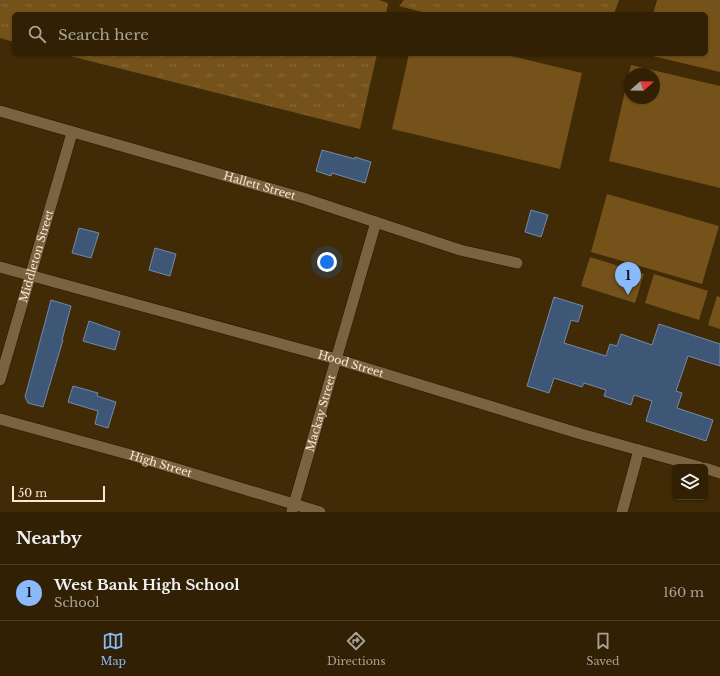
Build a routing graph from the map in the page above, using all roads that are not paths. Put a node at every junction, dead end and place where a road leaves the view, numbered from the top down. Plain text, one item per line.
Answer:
1 (0, 111) edge
2 (72, 133) junction
3 (376, 222) junction
4 (517, 263) dead end
5 (0, 267) edge
6 (31, 276) junction
7 (336, 359) junction
8 (0, 380) edge
9 (0, 419) edge
10 (639, 450) junction
11 (689, 464) edge
12 (708, 469) edge
13 (720, 473) edge
14 (293, 508) edge
15 (320, 512) edge
16 (622, 512) edge

1 - 2 street, Hallett Street
2 - 3 street, Hallett Street
2 - 6 street, Middleton Street
3 - 4 street, Hallett Street
3 - 7 street, Mackay Street
5 - 6 street, Hood Street
6 - 7 street, Hood Street
6 - 8 street, Middleton Street
7 - 10 street, Hood Street
7 - 14 street, Mackay Street
9 - 14 street, High Street
10 - 11 street, Hood Street
10 - 16 street
12 - 13 street
14 - 15 street, High Street

